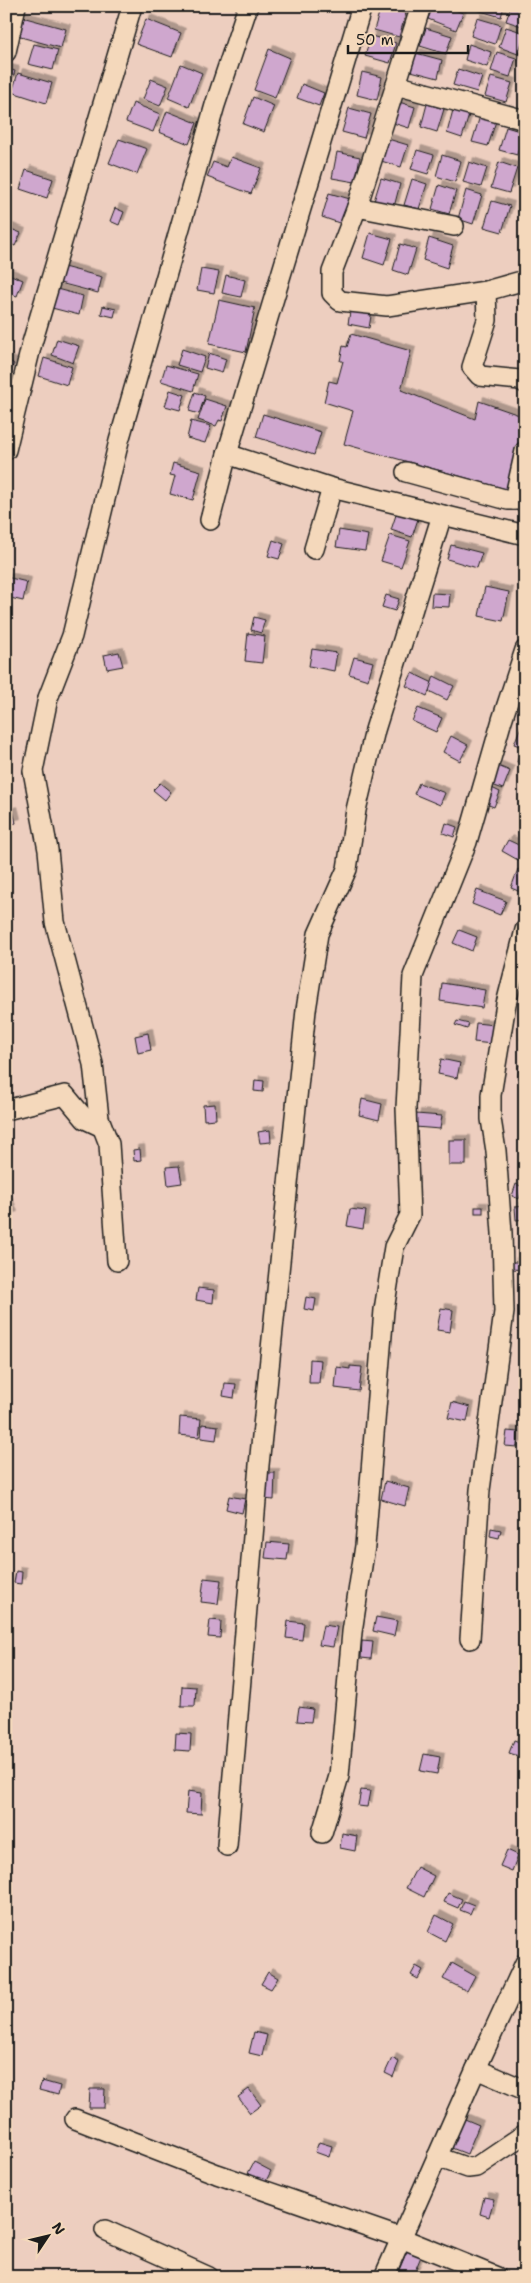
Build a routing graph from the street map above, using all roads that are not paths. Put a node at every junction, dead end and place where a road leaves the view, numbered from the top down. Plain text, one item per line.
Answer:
1 (16, 6) edge
2 (132, 6) edge
3 (248, 6) edge
4 (362, 6) edge
5 (422, 6) edge
6 (6, 52) edge
7 (396, 85) junction
8 (525, 120) edge
9 (357, 206) junction
10 (454, 226) dead end
11 (525, 280) edge
12 (486, 291) junction
13 (525, 383) edge
14 (6, 450) edge
15 (525, 451) edge
16 (227, 454) junction
17 (406, 472) dead end
18 (332, 488) junction
19 (519, 500) edge
20 (442, 515) junction
21 (210, 520) dead end
22 (525, 535) edge
23 (314, 549) dead end
24 (525, 650) edge
25 (525, 930) edge
26 (6, 1110) edge
27 (102, 1127) junction
28 (117, 1261) dead end
29 (470, 1639) dead end
30 (322, 1834) dead end
31 (227, 1846) dead end
32 (525, 1964) edge
33 (476, 2069) junction
34 (525, 2090) edge
35 (75, 2119) dead end
36 (525, 2134) edge
37 (437, 2158) junction
38 (105, 2230) dead end
39 (401, 2238) junction
40 (209, 2277) edge
41 (384, 2277) edge
42 (497, 2277) edge

1 - 6 street
2 - 14 street
3 - 27 street
4 - 16 street
5 - 7 street
7 - 8 street
7 - 9 street
9 - 10 street
9 - 12 street
11 - 12 street
12 - 13 street
15 - 19 street
16 - 18 street
16 - 21 street
17 - 19 street
18 - 20 street
18 - 23 street
20 - 22 street
20 - 31 street
24 - 30 street
25 - 29 street
26 - 27 street
27 - 28 street
32 - 33 street
33 - 34 street
33 - 37 street
35 - 39 street
36 - 37 street
37 - 39 street
38 - 40 street
39 - 41 street
39 - 42 street

